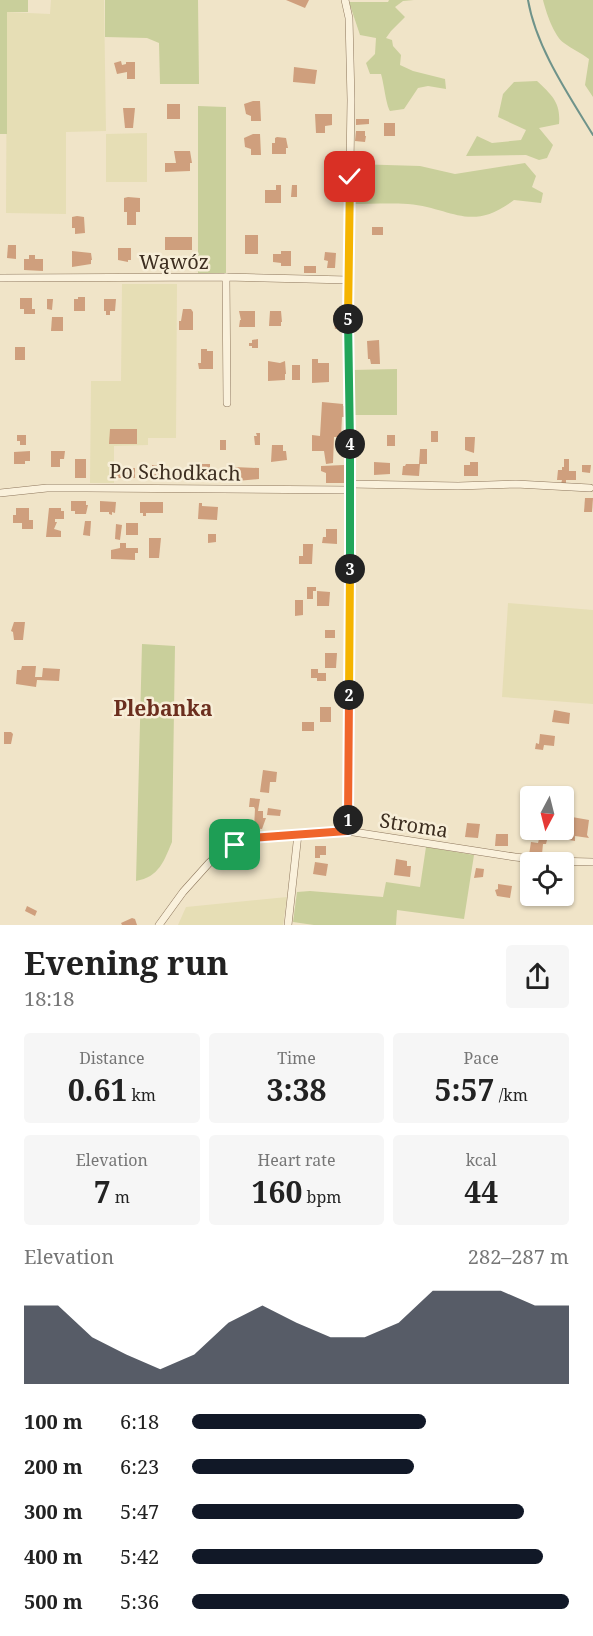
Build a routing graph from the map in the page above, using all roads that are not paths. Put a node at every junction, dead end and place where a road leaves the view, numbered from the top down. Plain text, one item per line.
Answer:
1 (345, 0) edge
2 (0, 278) edge
3 (226, 278) junction
4 (348, 280) junction
5 (227, 403) dead end
6 (350, 487) junction
7 (590, 488) dead end
8 (0, 493) edge
9 (347, 831) junction
10 (298, 834) junction
11 (593, 862) edge
12 (159, 925) edge
13 (288, 925) edge

1 - 4 street
2 - 3 street, Wąwóz
3 - 4 street, Wąwóz
3 - 5 street
4 - 6 street
6 - 7 street, Po Schodkach
6 - 8 street, Po Schodkach
6 - 9 street
9 - 10 street, Stroma
9 - 11 street, Stroma
10 - 12 street, Stroma
10 - 13 street

